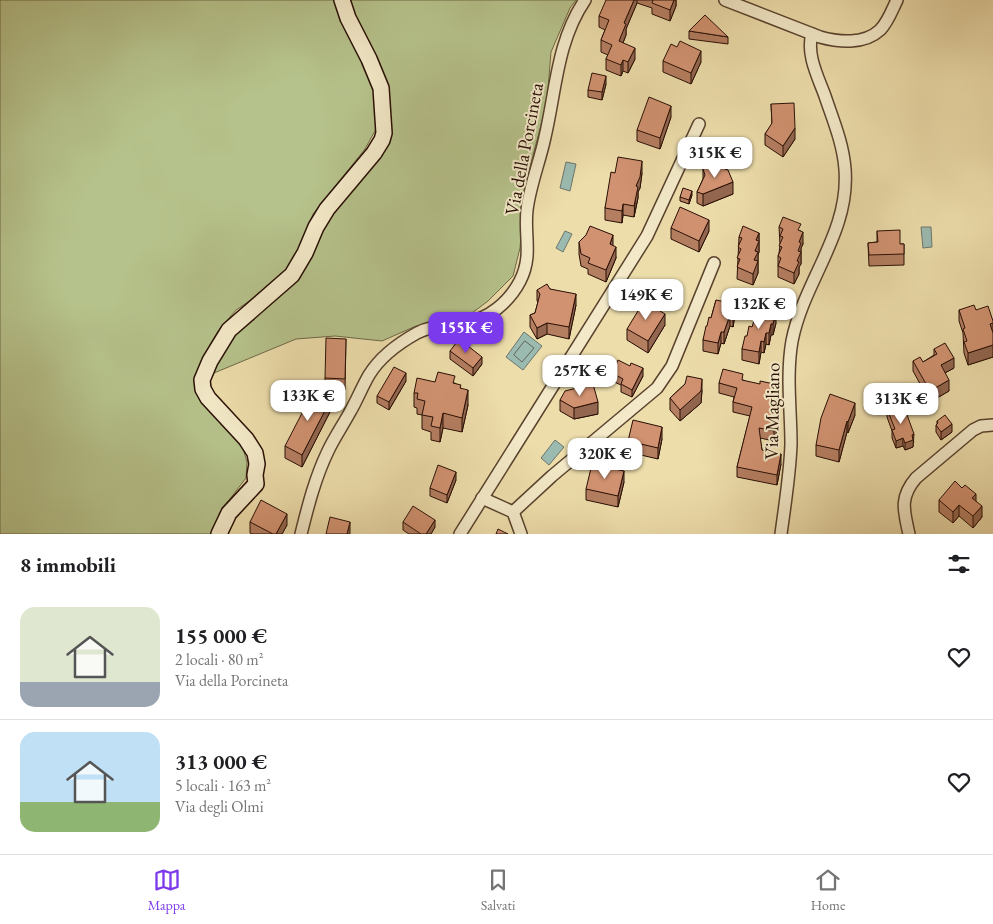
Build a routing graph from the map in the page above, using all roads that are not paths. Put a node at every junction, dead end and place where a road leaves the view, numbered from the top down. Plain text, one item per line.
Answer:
1 (342, 0) edge
2 (585, 0) edge
3 (725, 0) edge
4 (898, 0) edge
5 (812, 34) junction
6 (699, 124) dead end
7 (714, 263) dead end
8 (993, 425) edge
9 (482, 498) junction
10 (513, 512) junction
11 (220, 534) edge
12 (301, 534) edge
13 (460, 534) edge
14 (521, 534) edge
15 (780, 534) edge
16 (909, 534) edge

1 - 11 street
2 - 12 street, Via della Porcineta
3 - 5 street
4 - 5 street
5 - 15 street, Via Magliano
6 - 9 street
7 - 10 street
8 - 16 street
9 - 10 street
9 - 13 street
10 - 14 street

